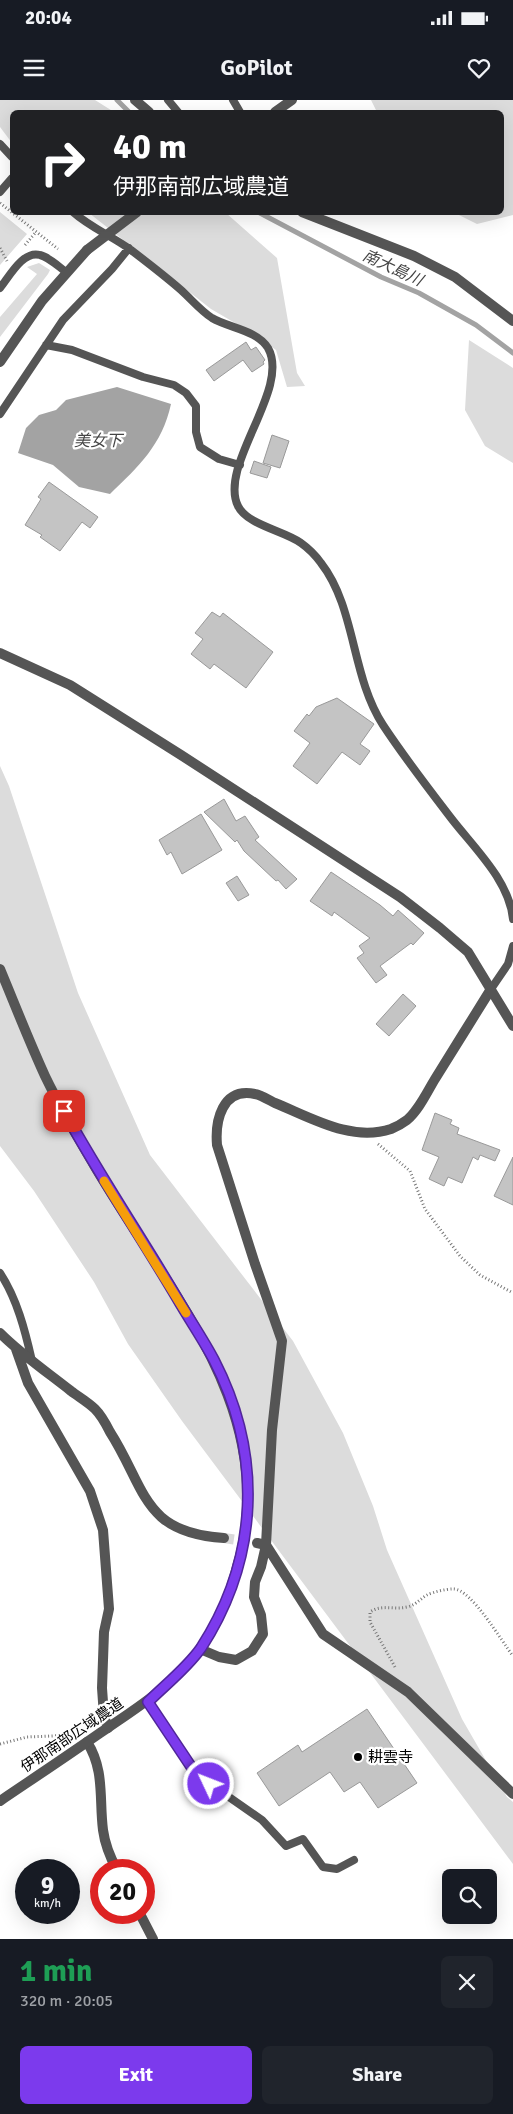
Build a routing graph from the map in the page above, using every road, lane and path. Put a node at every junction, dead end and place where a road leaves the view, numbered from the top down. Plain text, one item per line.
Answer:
1 (135, 100) edge
2 (168, 100) edge
3 (292, 100) edge
4 (147, 110) edge
5 (176, 110) edge
6 (278, 110) edge
7 (0, 144) edge
8 (10, 155) edge
9 (10, 180) edge
10 (0, 192) edge
11 (0, 202) edge
12 (10, 210) edge
13 (16, 215) edge
14 (76, 215) edge
15 (133, 215) edge
16 (310, 215) edge
17 (0, 248) edge
18 (129, 248) junction
19 (63, 254) dead end
20 (8, 264) dead end
21 (66, 272) junction
22 (0, 288) edge
23 (513, 321) edge
24 (46, 345) junction
25 (0, 362) edge
26 (0, 414) edge
27 (240, 465) junction
28 (0, 653) edge
29 (513, 919) edge
30 (513, 946) edge
31 (0, 969) edge
32 (491, 989) junction
33 (513, 1026) edge
34 (366, 1134) junction
35 (0, 1273) edge
36 (513, 1293) edge
37 (0, 1333) edge
38 (16, 1349) junction
39 (32, 1361) junction
40 (224, 1538) tunnel mouth
41 (262, 1544) junction
42 (200, 1648) junction
43 (513, 1656) edge
44 (396, 1668) dead end
45 (148, 1702) junction
46 (108, 1728) junction
47 (88, 1742) junction
48 (0, 1744) edge
49 (513, 1794) edge
50 (0, 1801) edge
51 (111, 1859) edge
52 (354, 1860) dead end
53 (145, 1924) edge
54 (153, 1939) edge

1 - 4 street
2 - 5 lane
3 - 6 street
7 - 8 lane
9 - 10 lane
11 - 12 path
13 - 19 path
14 - 18 lane
15 - 21 street, bridge
16 - 23 street
17 - 20 path
18 - 24 lane
18 - 27 lane
21 - 22 lane
21 - 25 street
24 - 26 lane
24 - 27 lane
27 - 29 lane
28 - 32 street
30 - 32 lane
31 - 42 street, 伊那南部広域農道
32 - 33 street
32 - 34 street
34 - 36 path
34 - 41 street
35 - 39 lane
37 - 38 street
38 - 39 street
38 - 46 street
39 - 40 street
41 - 42 street
41 - 49 street
42 - 45 street, 伊那南部広域農道
43 - 44 path
45 - 46 street, 伊那南部広域農道
45 - 52 lane
46 - 47 street, 伊那南部広域農道
47 - 48 path
47 - 50 street, 伊那南部広域農道
47 - 51 street
53 - 54 street

